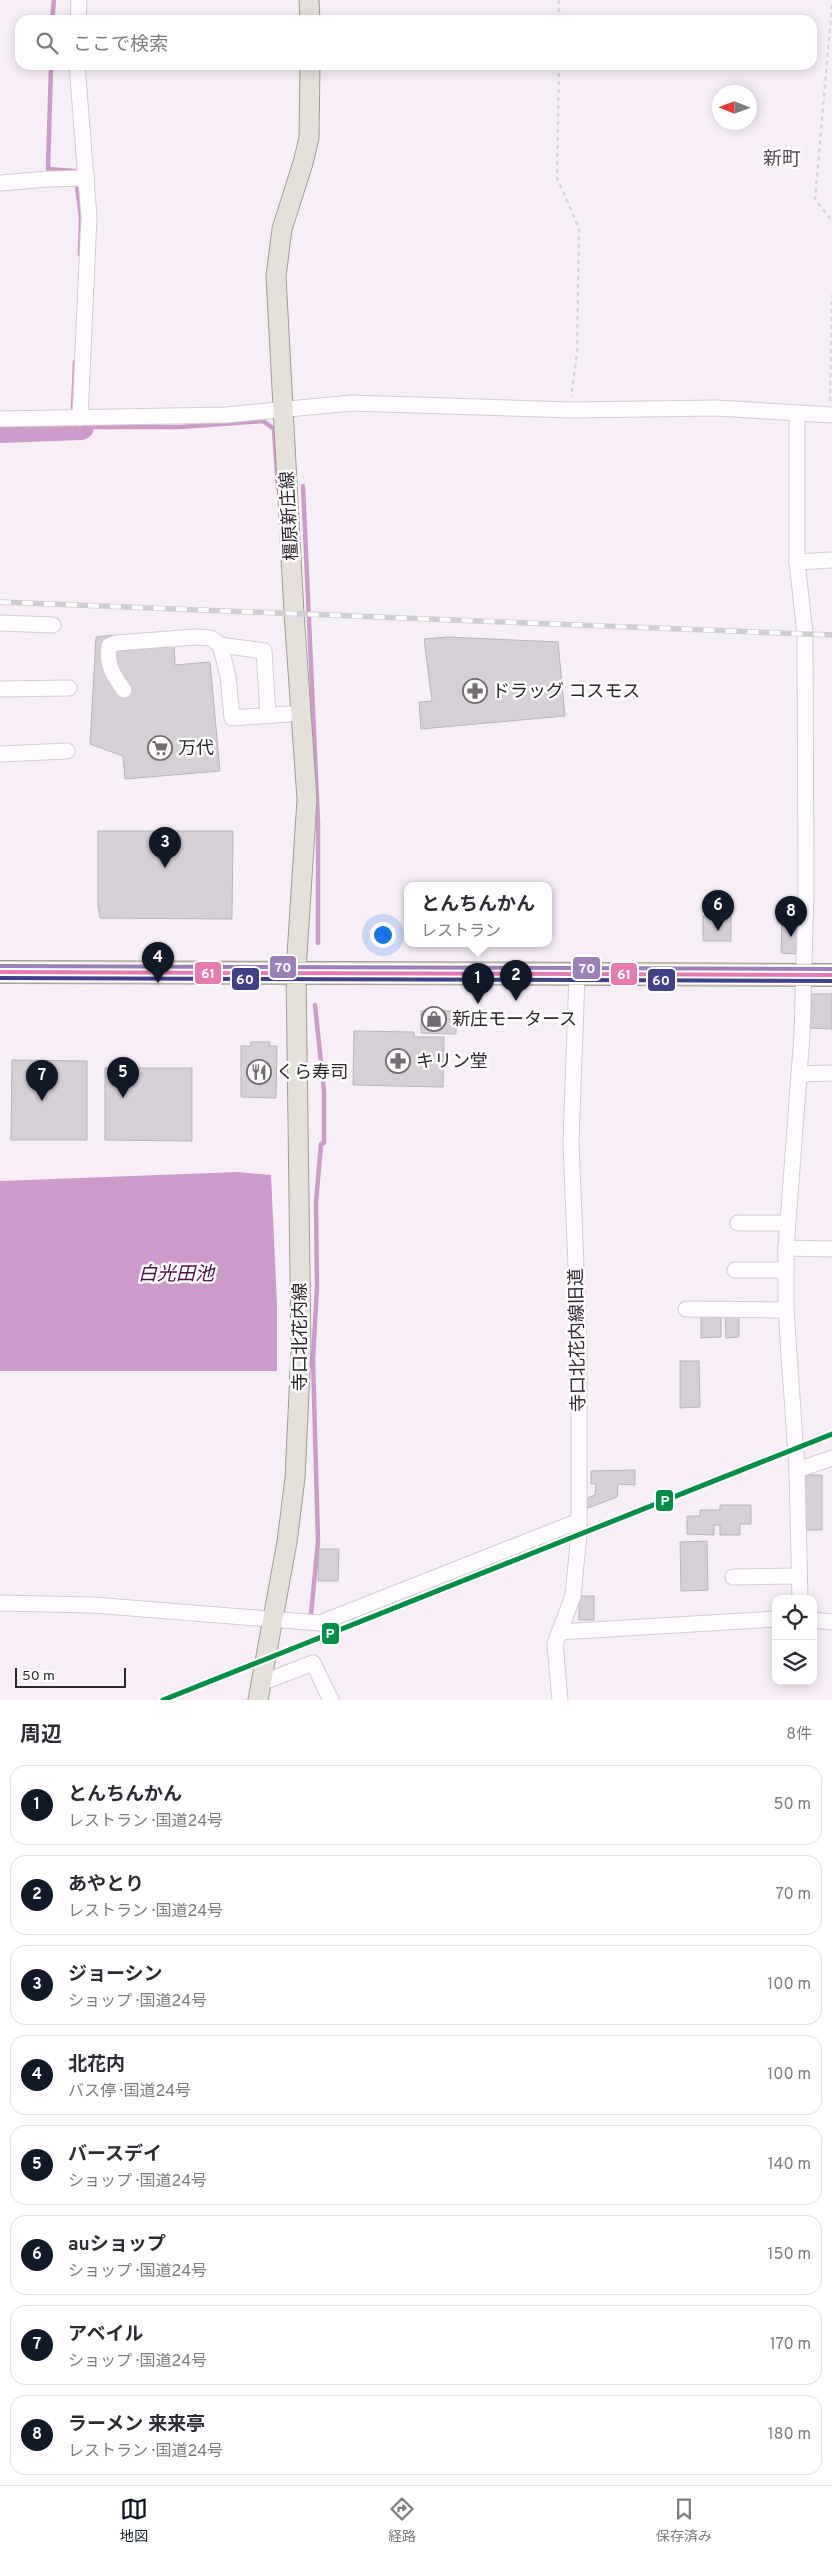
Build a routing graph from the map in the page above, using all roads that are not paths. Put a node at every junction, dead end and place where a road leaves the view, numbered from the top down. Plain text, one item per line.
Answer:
1 (79, 0) edge
2 (310, 0) edge
3 (78, 15) edge
4 (310, 15) edge
5 (77, 70) edge
6 (310, 70) edge
7 (87, 178) junction
8 (0, 183) edge
9 (284, 410) junction
10 (797, 413) junction
11 (831, 415) edge
12 (80, 418) junction
13 (0, 419) edge
14 (832, 560) edge
15 (797, 562) junction
16 (0, 623) edge
17 (53, 625) dead end
18 (220, 645) junction
19 (69, 688) dead end
20 (0, 689) edge
21 (124, 690) dead end
22 (301, 712) junction
23 (268, 715) junction
24 (67, 751) dead end
25 (0, 754) edge
26 (296, 971) junction
27 (0, 972) edge
28 (804, 975) junction
29 (832, 975) edge
30 (577, 976) junction
31 (832, 1073) edge
32 (799, 1074) junction
33 (738, 1223) dead end
34 (787, 1223) junction
35 (786, 1248) junction
36 (832, 1249) edge
37 (735, 1270) dead end
38 (786, 1270) junction
39 (686, 1309) dead end
40 (786, 1310) junction
41 (832, 1458) edge
42 (797, 1470) junction
43 (579, 1521) junction
44 (799, 1576) junction
45 (733, 1577) dead end
46 (800, 1595) edge
47 (0, 1603) edge
48 (273, 1619) junction
49 (772, 1619) edge
50 (817, 1620) edge
51 (832, 1622) edge
52 (559, 1632) junction
53 (260, 1692) edge
54 (331, 1700) edge
55 (560, 1700) edge

1 - 3 street
2 - 4 main road
5 - 7 street
6 - 9 main road, 橿原新庄線
7 - 8 street
7 - 12 street
9 - 10 street
9 - 12 street
9 - 22 main road, 橿原新庄線
10 - 11 street
10 - 15 street
12 - 13 street
14 - 15 street
15 - 28 street
16 - 17 street
18 - 21 street
18 - 23 street
18 - 23 street
19 - 20 street
22 - 23 street
22 - 26 main road, 橿原新庄線
24 - 25 street
26 - 27 highway
26 - 30 highway
26 - 48 main road, 寺口北花内線
28 - 29 highway
28 - 30 highway
28 - 32 street
30 - 43 street, 寺口北花内線旧道
31 - 32 street
32 - 34 street
33 - 34 street
34 - 35 street
35 - 36 street
35 - 38 street
37 - 38 street
38 - 40 street
39 - 40 street
40 - 42 street
41 - 42 street
42 - 44 street
43 - 48 street
43 - 52 street, 寺口北花内線旧道
44 - 45 street
44 - 46 street
47 - 48 street
48 - 53 main road, 寺口北花内線
49 - 52 street
50 - 51 street
52 - 55 street, 寺口北花内線旧道
53 - 54 street

